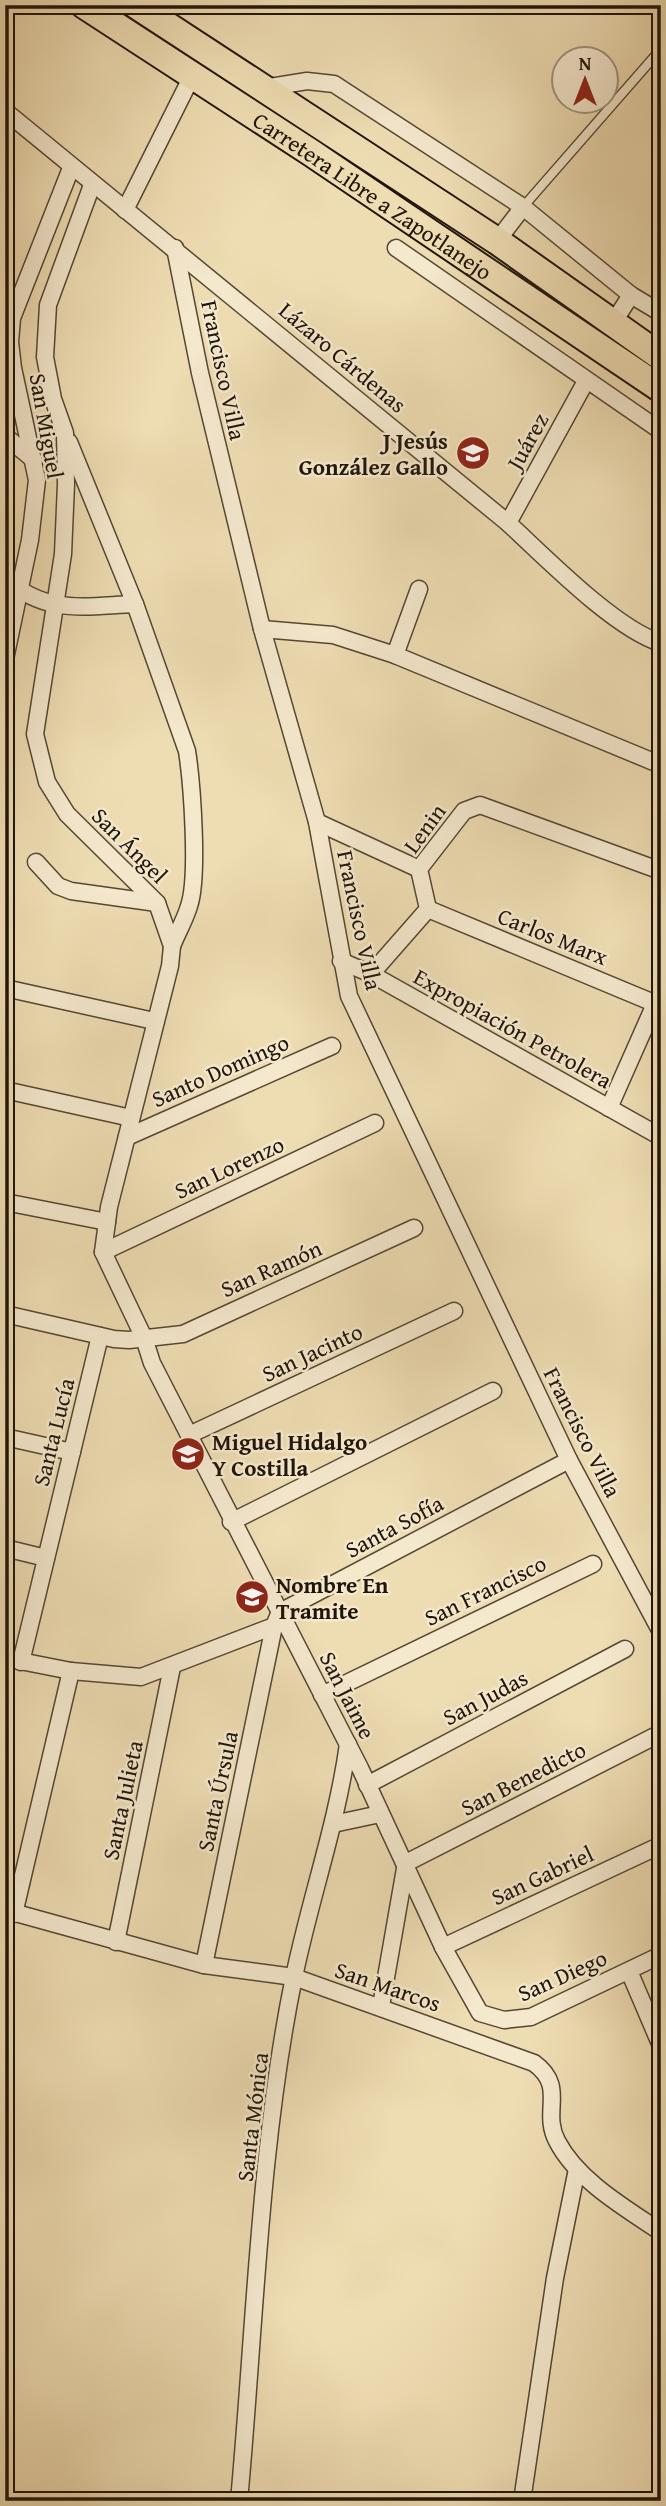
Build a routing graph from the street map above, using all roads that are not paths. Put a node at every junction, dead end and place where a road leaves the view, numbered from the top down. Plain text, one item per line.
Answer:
1 (84, 5) edge
2 (136, 5) edge
3 (661, 49) edge
4 (192, 76) junction
5 (264, 89) junction
6 (5, 111) edge
7 (71, 168) junction
8 (92, 185) junction
9 (523, 207) junction
10 (125, 210) junction
11 (497, 240) junction
12 (175, 248) junction
13 (396, 248) dead end
14 (631, 295) junction
15 (661, 313) edge
16 (9, 315) edge
17 (613, 323) junction
18 (660, 354) edge
19 (586, 381) junction
20 (661, 389) edge
21 (661, 432) edge
22 (65, 433) junction
23 (5, 436) edge
24 (34, 460) junction
25 (508, 523) junction
26 (11, 584) edge
27 (419, 589) dead end
28 (135, 604) junction
29 (55, 607) junction
30 (262, 629) junction
31 (661, 643) edge
32 (395, 655) junction
33 (5, 659) edge
34 (661, 765) edge
35 (317, 822) junction
36 (36, 862) dead end
37 (419, 869) junction
38 (661, 871) edge
39 (157, 904) junction
40 (428, 909) junction
41 (172, 946) junction
42 (341, 961) junction
43 (371, 974) junction
44 (5, 988) edge
45 (658, 1005) edge
46 (154, 1021) junction
47 (331, 1046) dead end
48 (5, 1090) edge
49 (609, 1108) junction
50 (131, 1118) junction
51 (375, 1123) dead end
52 (127, 1137) junction
53 (661, 1137) edge
54 (5, 1202) edge
55 (107, 1222) junction
56 (414, 1228) dead end
57 (103, 1252) junction
58 (454, 1311) dead end
59 (5, 1314) edge
60 (100, 1336) junction
61 (144, 1338) junction
62 (493, 1391) dead end
63 (189, 1435) junction
64 (5, 1437) edge
65 (72, 1452) junction
66 (569, 1460) junction
67 (231, 1522) junction
68 (5, 1548) edge
69 (46, 1558) junction
70 (593, 1564) dead end
71 (654, 1603) edge
72 (277, 1619) junction
73 (661, 1632) edge
74 (625, 1649) dead end
75 (13, 1660) edge
76 (172, 1667) junction
77 (71, 1671) junction
78 (322, 1695) junction
79 (661, 1733) edge
80 (348, 1744) junction
81 (367, 1785) junction
82 (380, 1814) junction
83 (333, 1824) junction
84 (661, 1844) edge
85 (406, 1863) junction
86 (10, 1912) edge
87 (116, 1942) junction
88 (443, 1947) junction
89 (661, 1955) edge
90 (204, 1965) junction
91 (629, 1970) junction
92 (294, 1977) junction
93 (381, 2006) junction
94 (480, 2013) joint
95 (661, 2046) edge
96 (577, 2169) junction
97 (661, 2232) edge
98 (239, 2501) edge
99 (522, 2501) edge

1 - 4 main road, Carretera Libre a Zapotlanejo
2 - 5 main road, Carretera Libre a Zapotlanejo
3 - 9 lane
4 - 10 street
4 - 20 main road, Carretera Libre a Zapotlanejo
5 - 9 street
5 - 11 main road, Carretera Libre a Zapotlanejo
6 - 7 street, Lázaro Cárdenas
7 - 8 street, Lázaro Cárdenas
7 - 16 street, San Miguel
8 - 10 street, Lázaro Cárdenas
8 - 22 street, San Ángel
9 - 11 street
9 - 14 street
10 - 12 street, Lázaro Cárdenas
11 - 17 main road, Carretera Libre a Zapotlanejo
12 - 25 street, Lázaro Cárdenas
12 - 30 street, Francisco Villa
13 - 19 street
14 - 15 street
14 - 17 street
16 - 24 street, San Miguel
17 - 18 main road, Carretera Libre a Zapotlanejo
19 - 21 street
19 - 25 street, Juárez
22 - 28 street, San Ángel
22 - 29 street, San Ángel
23 - 24 street
24 - 26 street, San Miguel
25 - 31 street, Lázaro Cárdenas
26 - 29 street
26 - 33 street, San Miguel
27 - 32 street
28 - 29 street
28 - 41 street, San Ángel
29 - 39 street, San Ángel
30 - 32 street
30 - 35 street, Francisco Villa
32 - 34 street
35 - 37 street
35 - 42 street, Francisco Villa
36 - 39 street
37 - 38 street, Lenin
37 - 40 street, Lenin
39 - 41 street, San Ángel
40 - 43 street
40 - 45 street, Carlos Marx
41 - 46 street, San Ángel
42 - 43 street, Expropiación Petrolera
42 - 66 street, Francisco Villa
43 - 49 street, Expropiación Petrolera
44 - 46 street
45 - 49 street
46 - 50 street, San Ángel
47 - 52 street, Santo Domingo
48 - 50 street
49 - 53 street, Expropiación Petrolera
50 - 52 street, San Ángel
51 - 57 street, San Lorenzo
52 - 55 street, San Ángel
54 - 55 street
55 - 57 street, San Ángel
56 - 61 street, San Ramón
57 - 61 street
58 - 63 street, San Jacinto
59 - 60 street, San Ramón
60 - 61 street, San Ramón
60 - 65 street, Santa Lucía
61 - 63 street, San Jaime
62 - 67 street
63 - 67 street, San Jaime
64 - 65 street
65 - 69 street, Santa Lucía
66 - 71 street, Francisco Villa
66 - 72 street, Santa Sofía
67 - 72 street, San Jaime
68 - 69 street
69 - 75 street, Santa Lucía
70 - 78 street, San Francisco
71 - 73 street, Francisco Villa
72 - 76 street, Santa Sofía
72 - 78 street, San Jaime
72 - 90 street, Santa Úrsula
74 - 81 street, San Judas
75 - 77 street, Santa Sofía
76 - 77 street, Santa Sofía
76 - 87 street, Santa Julieta
77 - 86 street
78 - 80 street, San Jaime
79 - 85 street, San Benedicto
80 - 81 street, San Jaime
80 - 83 street, Santa Mónica
81 - 82 street, San Jaime
82 - 83 street
82 - 85 street, San Jaime
83 - 92 street, Santa Mónica
84 - 88 street, San Gabriel
85 - 88 street, San Jaime
85 - 93 street
86 - 87 street, San Marcos
87 - 90 street, San Marcos
88 - 94 street, San Jaime
89 - 91 street, San Diego
90 - 92 street, San Marcos
91 - 94 street, San Diego
91 - 95 street
92 - 93 street, San Marcos
92 - 98 street, Santa Mónica
93 - 96 street, San Marcos
96 - 97 street, San Marcos
96 - 99 street

